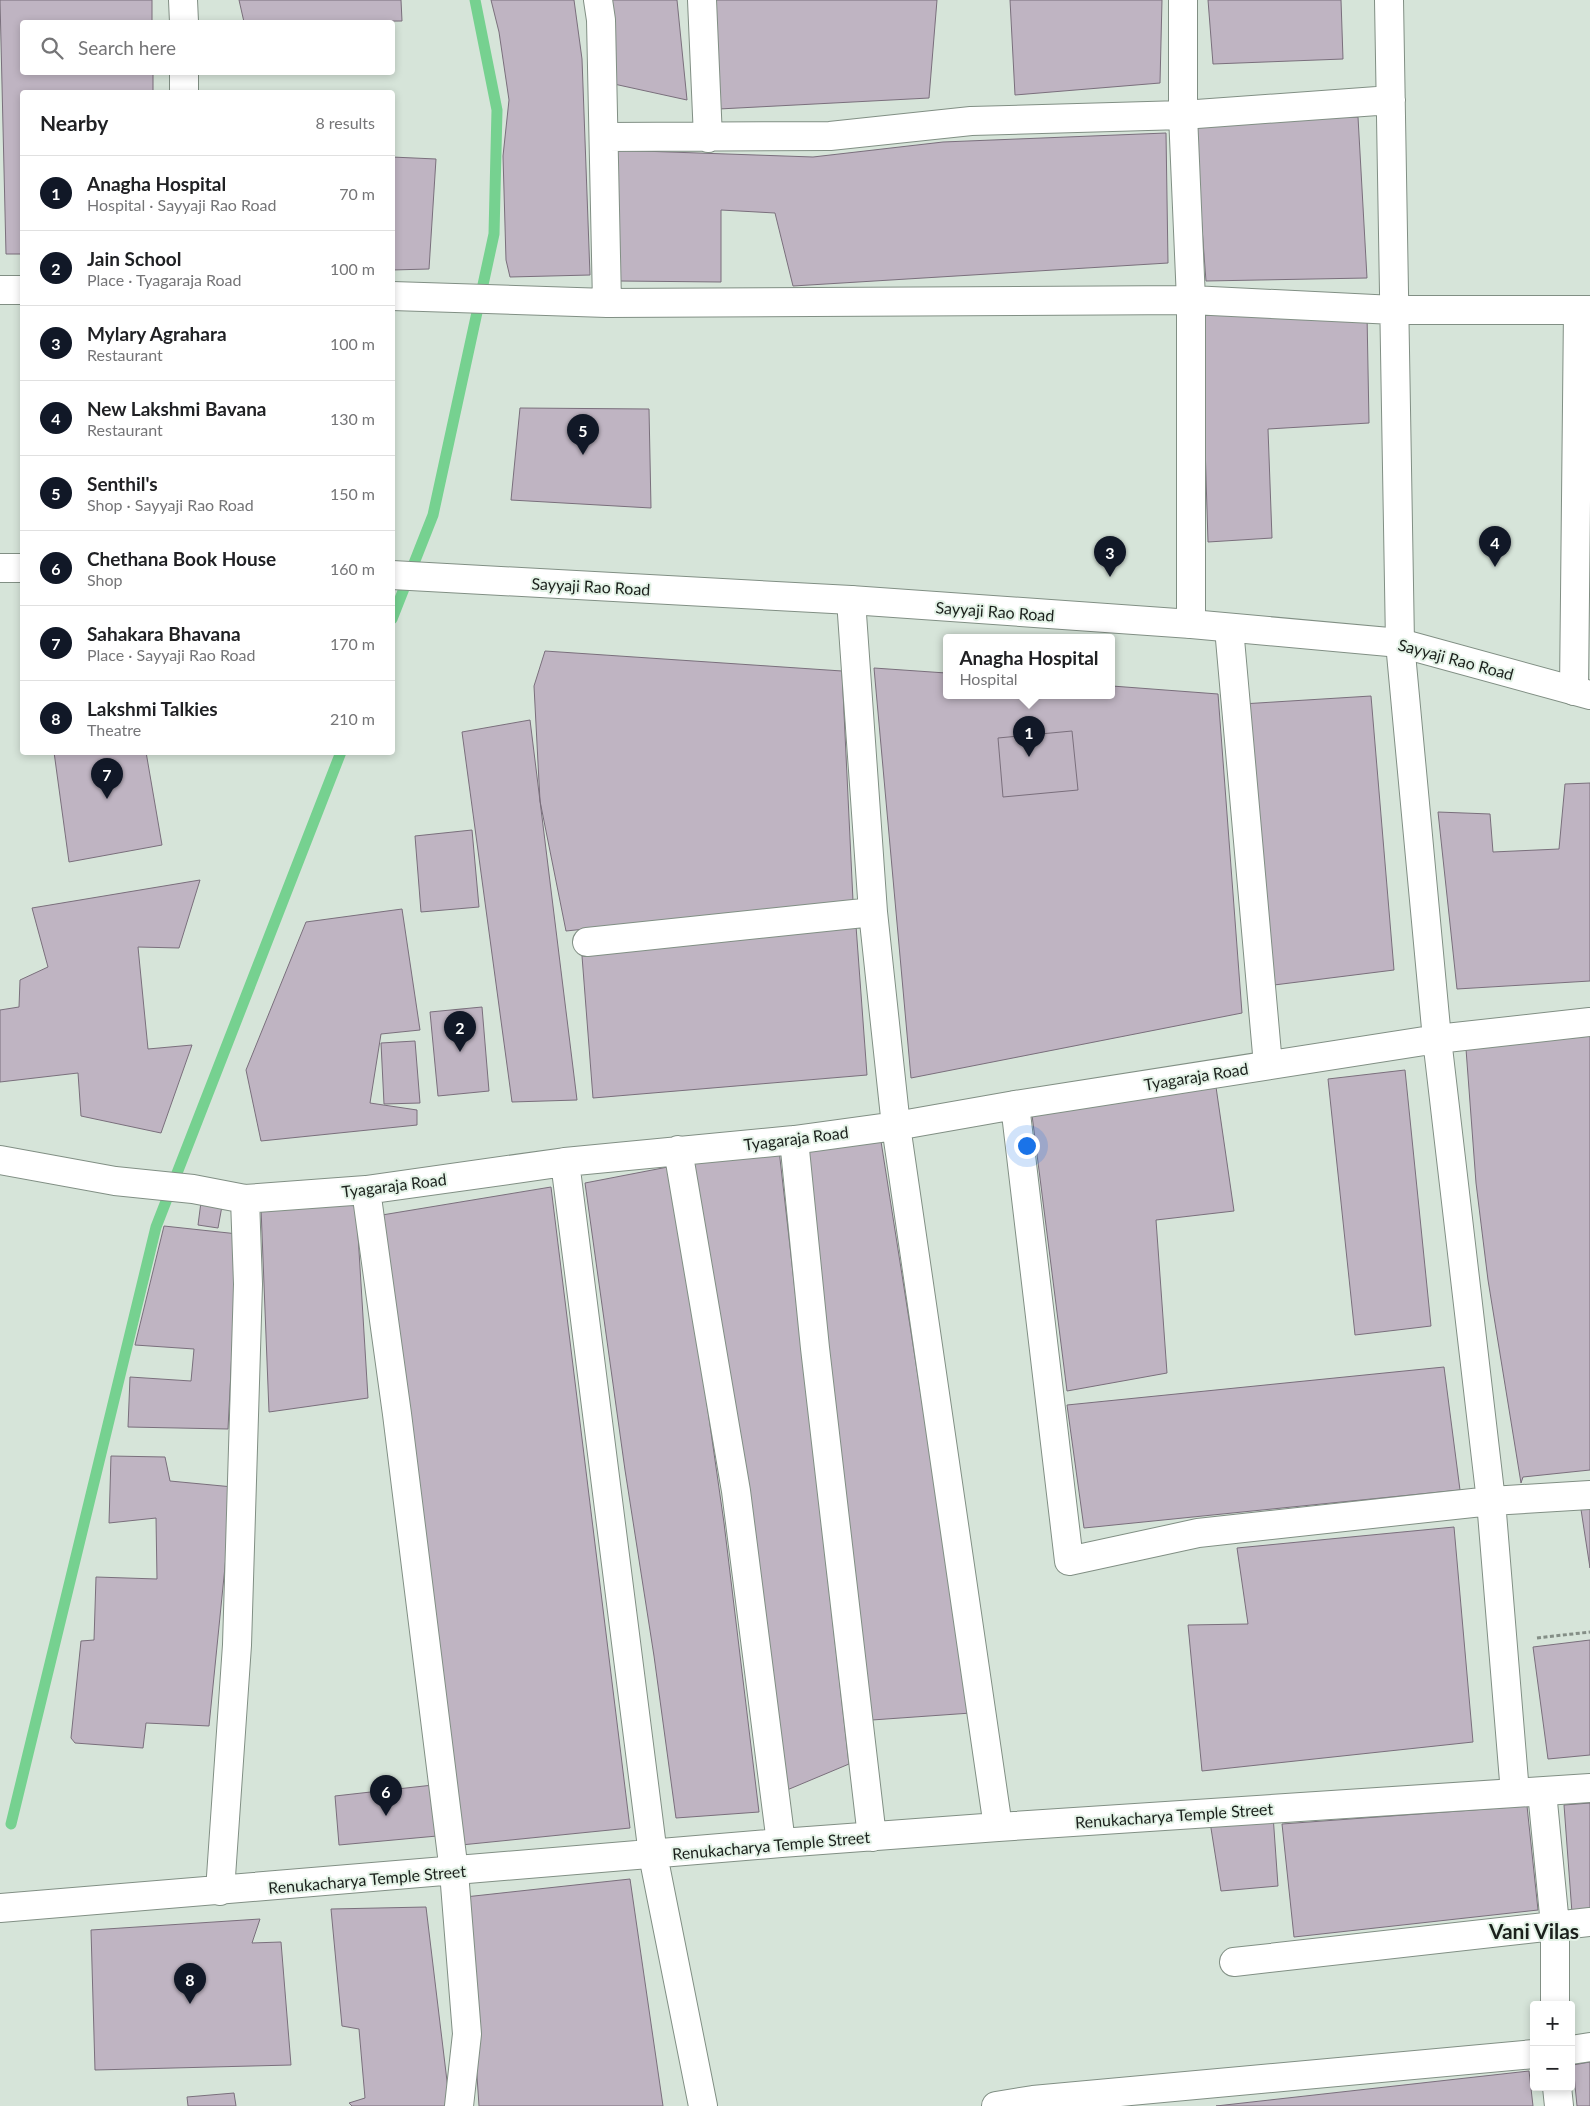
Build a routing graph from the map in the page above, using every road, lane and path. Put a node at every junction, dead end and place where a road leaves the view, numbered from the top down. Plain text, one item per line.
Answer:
1 (183, 0) edge
2 (598, 0) edge
3 (702, 0) edge
4 (1183, 0) edge
5 (1389, 0) edge
6 (184, 20) edge
7 (184, 75) edge
8 (184, 90) edge
9 (1391, 100) junction
10 (1183, 115) junction
11 (604, 137) junction
12 (708, 138) junction
13 (0, 290) edge
14 (20, 290) edge
15 (395, 296) edge
16 (1191, 300) junction
17 (607, 303) junction
18 (1394, 310) junction
19 (1584, 310) edge
20 (0, 568) edge
21 (20, 568) edge
22 (395, 575) edge
23 (851, 600) junction
24 (1191, 624) junction
25 (1229, 628) junction
26 (1400, 643) junction
27 (1582, 693) edge
28 (873, 912) junction
29 (587, 942) dead end
30 (1590, 1022) edge
31 (1437, 1039) junction
32 (1268, 1065) junction
33 (1015, 1105) junction
34 (896, 1126) junction
35 (794, 1140) junction
36 (678, 1150) junction
37 (0, 1160) edge
38 (565, 1162) junction
39 (366, 1190) junction
40 (245, 1199) junction
41 (1590, 1496) edge
42 (1491, 1501) junction
43 (1590, 1632) edge
44 (1504, 1641) junction
45 (1590, 1788) edge
46 (1515, 1793) junction
47 (1542, 1798) junction
48 (998, 1827) junction
49 (872, 1837) junction
50 (781, 1843) junction
51 (653, 1855) junction
52 (454, 1872) junction
53 (220, 1891) junction
54 (0, 1908) edge
55 (1590, 1922) edge
56 (1555, 1925) junction
57 (1234, 1962) dead end
58 (1555, 2001) edge
59 (1590, 2047) edge
60 (1575, 2049) edge
61 (1530, 2054) edge
62 (1557, 2091) edge
63 (459, 2106) edge
64 (703, 2106) edge
65 (996, 2106) edge
66 (1559, 2106) edge

1 - 6 street
2 - 11 street
3 - 12 street
4 - 10 street
5 - 9 street
7 - 8 street
9 - 10 street
9 - 18 street
10 - 12 street
10 - 16 street
11 - 12 street
11 - 17 street
13 - 14 street
15 - 17 street
16 - 17 street
16 - 18 street
16 - 24 street
18 - 19 street
18 - 26 street
19 - 27 street
20 - 21 street
22 - 23 street, Sayyaji Rao Road
23 - 24 street, Sayyaji Rao Road
23 - 28 street
24 - 25 street, Sayyaji Rao Road
25 - 26 street, Sayyaji Rao Road
25 - 32 street
26 - 27 street, Sayyaji Rao Road
26 - 31 street
28 - 29 street
28 - 34 street
30 - 31 street, Tyagaraja Road
31 - 32 street, Tyagaraja Road
31 - 42 street
32 - 33 street, Tyagaraja Road
33 - 34 street, Tyagaraja Road
33 - 42 street
34 - 35 street, Tyagaraja Road
34 - 48 street
35 - 36 street, Tyagaraja Road
35 - 49 street
36 - 38 street, Tyagaraja Road
36 - 50 street
37 - 40 street, Tyagaraja Road
38 - 39 street, Tyagaraja Road
38 - 51 street
39 - 40 street, Tyagaraja Road
39 - 52 street
40 - 53 street
41 - 42 street
42 - 44 street
43 - 44 path
44 - 46 street
45 - 47 street, Renukacharya Temple Street
46 - 47 street, Renukacharya Temple Street
46 - 48 street, Renukacharya Temple Street
47 - 56 street
48 - 49 street, Renukacharya Temple Street
49 - 50 street, Renukacharya Temple Street
50 - 51 street, Renukacharya Temple Street
51 - 52 street, Renukacharya Temple Street
51 - 64 street
52 - 53 street, Renukacharya Temple Street
52 - 63 street
53 - 54 street, Renukacharya Temple Street
55 - 56 street
56 - 57 street
56 - 58 street
59 - 60 street
61 - 65 street
62 - 66 street

